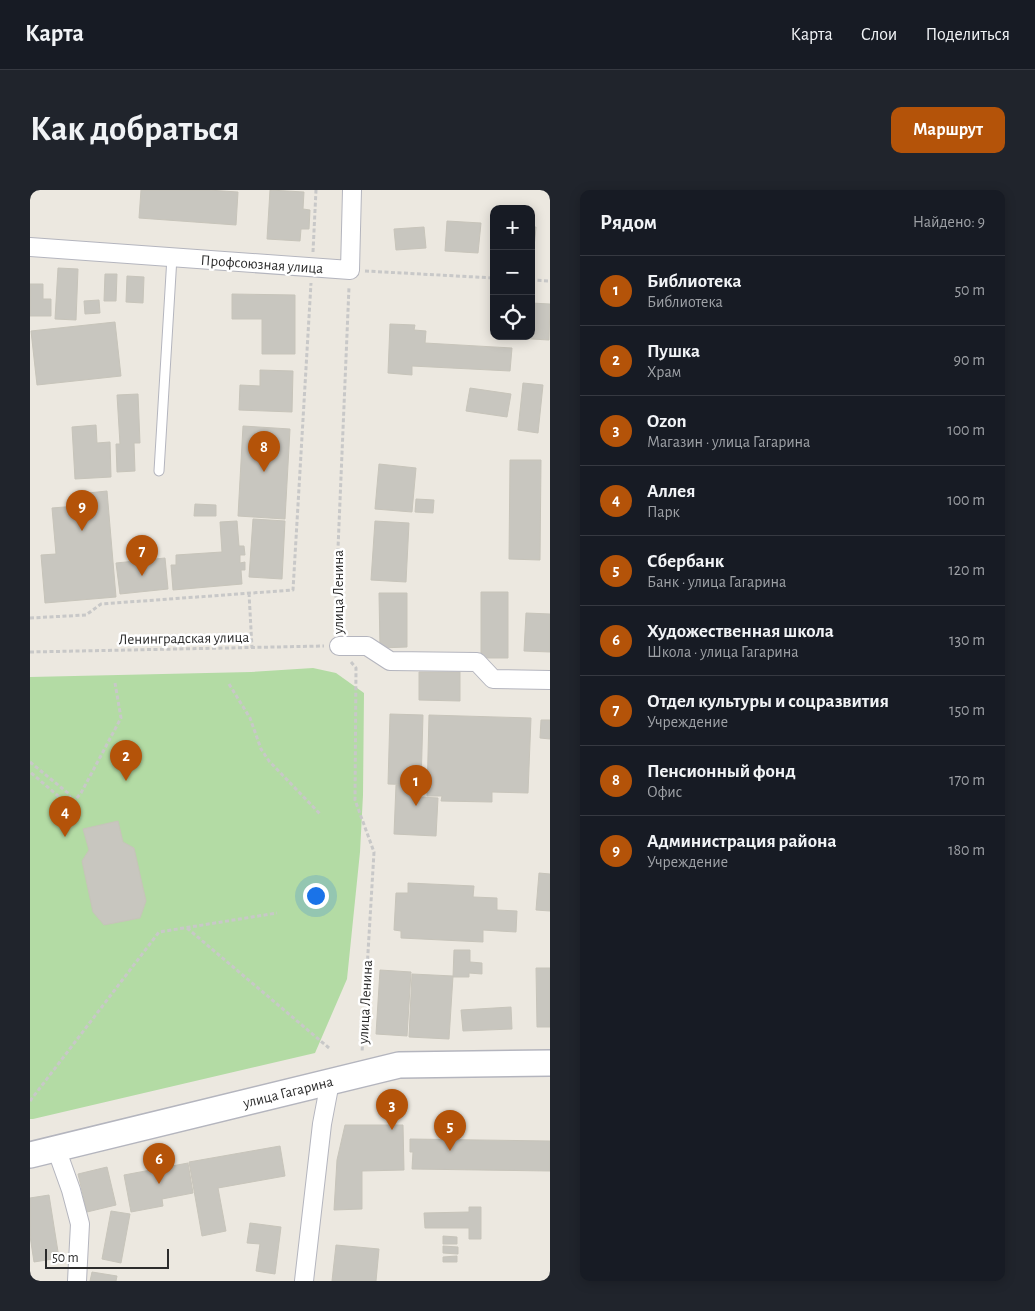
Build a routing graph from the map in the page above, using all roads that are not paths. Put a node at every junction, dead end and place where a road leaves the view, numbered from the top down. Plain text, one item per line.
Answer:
1 (352, 190) edge
2 (30, 247) edge
3 (172, 257) junction
4 (158, 471) dead end
5 (339, 646) road end
6 (550, 680) edge
7 (550, 1063) edge
8 (330, 1082) junction
9 (56, 1148) junction
10 (30, 1155) edge
11 (77, 1281) edge
12 (304, 1281) edge

1 - 3 street, Профсоюзная улица
2 - 3 street, Профсоюзная улица
3 - 4 lane
5 - 6 street
7 - 8 street, улица Гагарина
8 - 9 street, улица Гагарина
8 - 12 street
9 - 10 street, улица Гагарина
9 - 11 street

